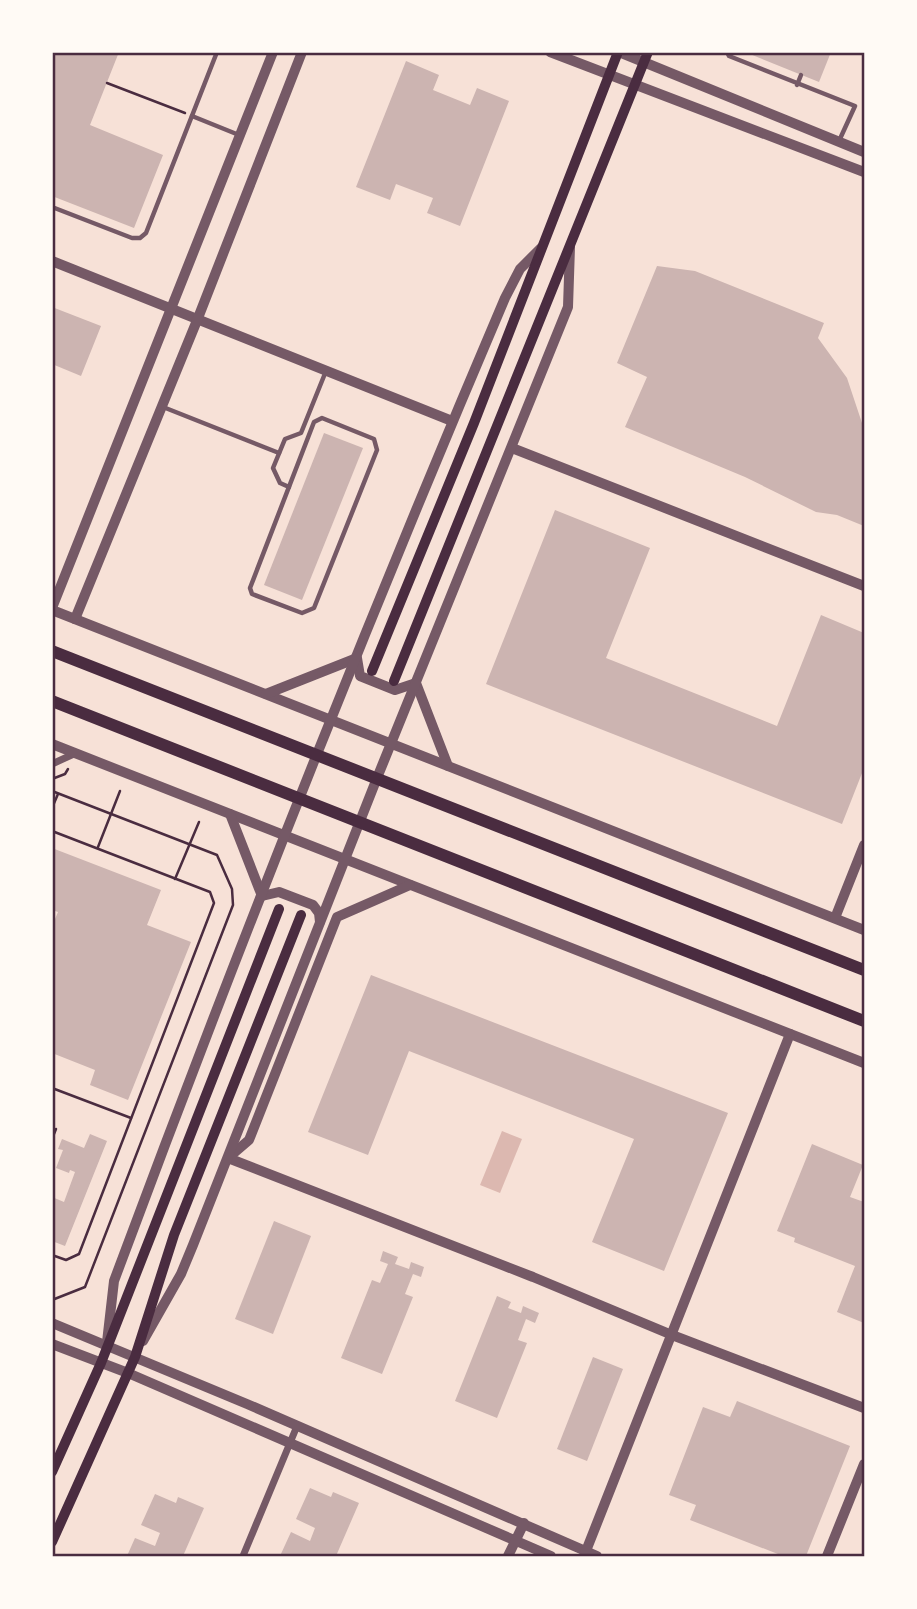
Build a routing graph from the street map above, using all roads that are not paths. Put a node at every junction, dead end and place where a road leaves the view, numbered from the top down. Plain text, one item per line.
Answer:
1 (216, 52) edge
2 (273, 52) edge
3 (302, 52) edge
4 (550, 52) edge
5 (619, 52) edge
6 (727, 52) edge
7 (646, 58) edge
8 (609, 75) junction
9 (801, 75) dead end
10 (797, 85) junction
11 (635, 86) junction
12 (192, 116) junction
13 (240, 135) junction
14 (839, 142) junction
15 (864, 152) edge
16 (864, 172) edge
17 (52, 206) edge
18 (570, 247) junction
19 (542, 248) junction
20 (52, 261) edge
21 (173, 307) junction
22 (198, 318) junction
23 (327, 370) junction
24 (162, 407) junction
25 (307, 419) junction
26 (453, 421) junction
27 (314, 422) junction
28 (512, 448) junction
29 (279, 453) junction
30 (289, 487) junction
31 (864, 586) edge
32 (52, 609) edge
33 (75, 619) junction
34 (52, 651) edge
35 (357, 658) junction
36 (372, 671) dead end
37 (394, 681) dead end
38 (416, 683) junction
39 (266, 694) junction
40 (52, 701) edge
41 (332, 720) junction
42 (52, 744) edge
43 (392, 744) junction
44 (76, 753) junction
45 (318, 755) junction
46 (52, 764) edge
47 (448, 766) junction
48 (377, 778) junction
49 (301, 799) junction
50 (230, 814) junction
51 (360, 822) junction
52 (286, 836) junction
53 (864, 845) edge
54 (346, 859) junction
55 (410, 885) junction
56 (262, 896) junction
57 (279, 909) dead end
58 (301, 915) dead end
59 (835, 918) junction
60 (320, 926) junction
61 (864, 930) edge
62 (864, 970) edge
63 (864, 1021) edge
64 (790, 1034) junction
65 (864, 1063) edge
66 (228, 1158) junction
67 (52, 1323) edge
68 (673, 1335) junction
69 (52, 1344) edge
70 (106, 1345) junction
71 (135, 1357) junction
72 (101, 1363) junction
73 (128, 1373) junction
74 (864, 1408) edge
75 (297, 1426) junction
76 (290, 1443) junction
77 (864, 1464) edge
78 (52, 1472) edge
79 (524, 1523) junction
80 (515, 1541) junction
81 (52, 1542) edge
82 (585, 1554) edge
83 (243, 1556) edge
84 (508, 1556) edge
85 (551, 1556) edge
86 (597, 1556) edge
87 (827, 1556) edge

1 - 12 lane
2 - 13 street
3 - 22 street
4 - 8 street
5 - 7 street
5 - 8 main road
6 - 10 lane
7 - 11 main road
7 - 14 street
8 - 11 street
8 - 19 main road
9 - 10 lane
10 - 14 lane
11 - 16 street
11 - 18 main road
12 - 13 lane
12 - 17 lane
13 - 21 street
14 - 15 street
18 - 28 street
18 - 37 main road
19 - 26 street
19 - 36 main road
20 - 21 street
21 - 22 street
21 - 32 street
22 - 23 street
22 - 24 street
23 - 25 lane
23 - 26 street
24 - 29 lane
24 - 33 street
25 - 27 lane
25 - 29 lane
26 - 35 street
27 - 30 lane
27 - 30 lane
28 - 31 street
28 - 38 street
29 - 30 lane
32 - 33 street
33 - 39 street
34 - 45 main road
35 - 38 street
35 - 39 street
35 - 41 street
38 - 43 street
38 - 47 street
39 - 41 street
40 - 49 main road
41 - 43 street
41 - 45 street
42 - 44 street
43 - 47 street
43 - 48 street
44 - 46 street
44 - 50 street
45 - 48 main road
45 - 49 street
47 - 59 street
48 - 51 street
48 - 62 main road
49 - 51 main road
49 - 52 street
50 - 52 street
50 - 56 street
51 - 54 street
51 - 63 main road
52 - 54 street
52 - 56 street
53 - 59 street
54 - 55 street
54 - 60 street
55 - 64 street
55 - 66 street
56 - 60 street
56 - 70 street
57 - 70 main road
58 - 71 main road
59 - 61 street
60 - 66 street
64 - 65 street
64 - 68 street
66 - 68 street
66 - 71 street
67 - 70 street
68 - 74 street
68 - 82 street
69 - 72 street
70 - 71 street
70 - 72 main road
71 - 73 main road
71 - 75 street
72 - 73 street
72 - 78 main road
73 - 76 street
73 - 81 main road
75 - 76 street
75 - 79 street
76 - 80 street
76 - 83 street
77 - 87 street
79 - 80 street
79 - 82 street
80 - 84 street
80 - 85 street
82 - 86 street

